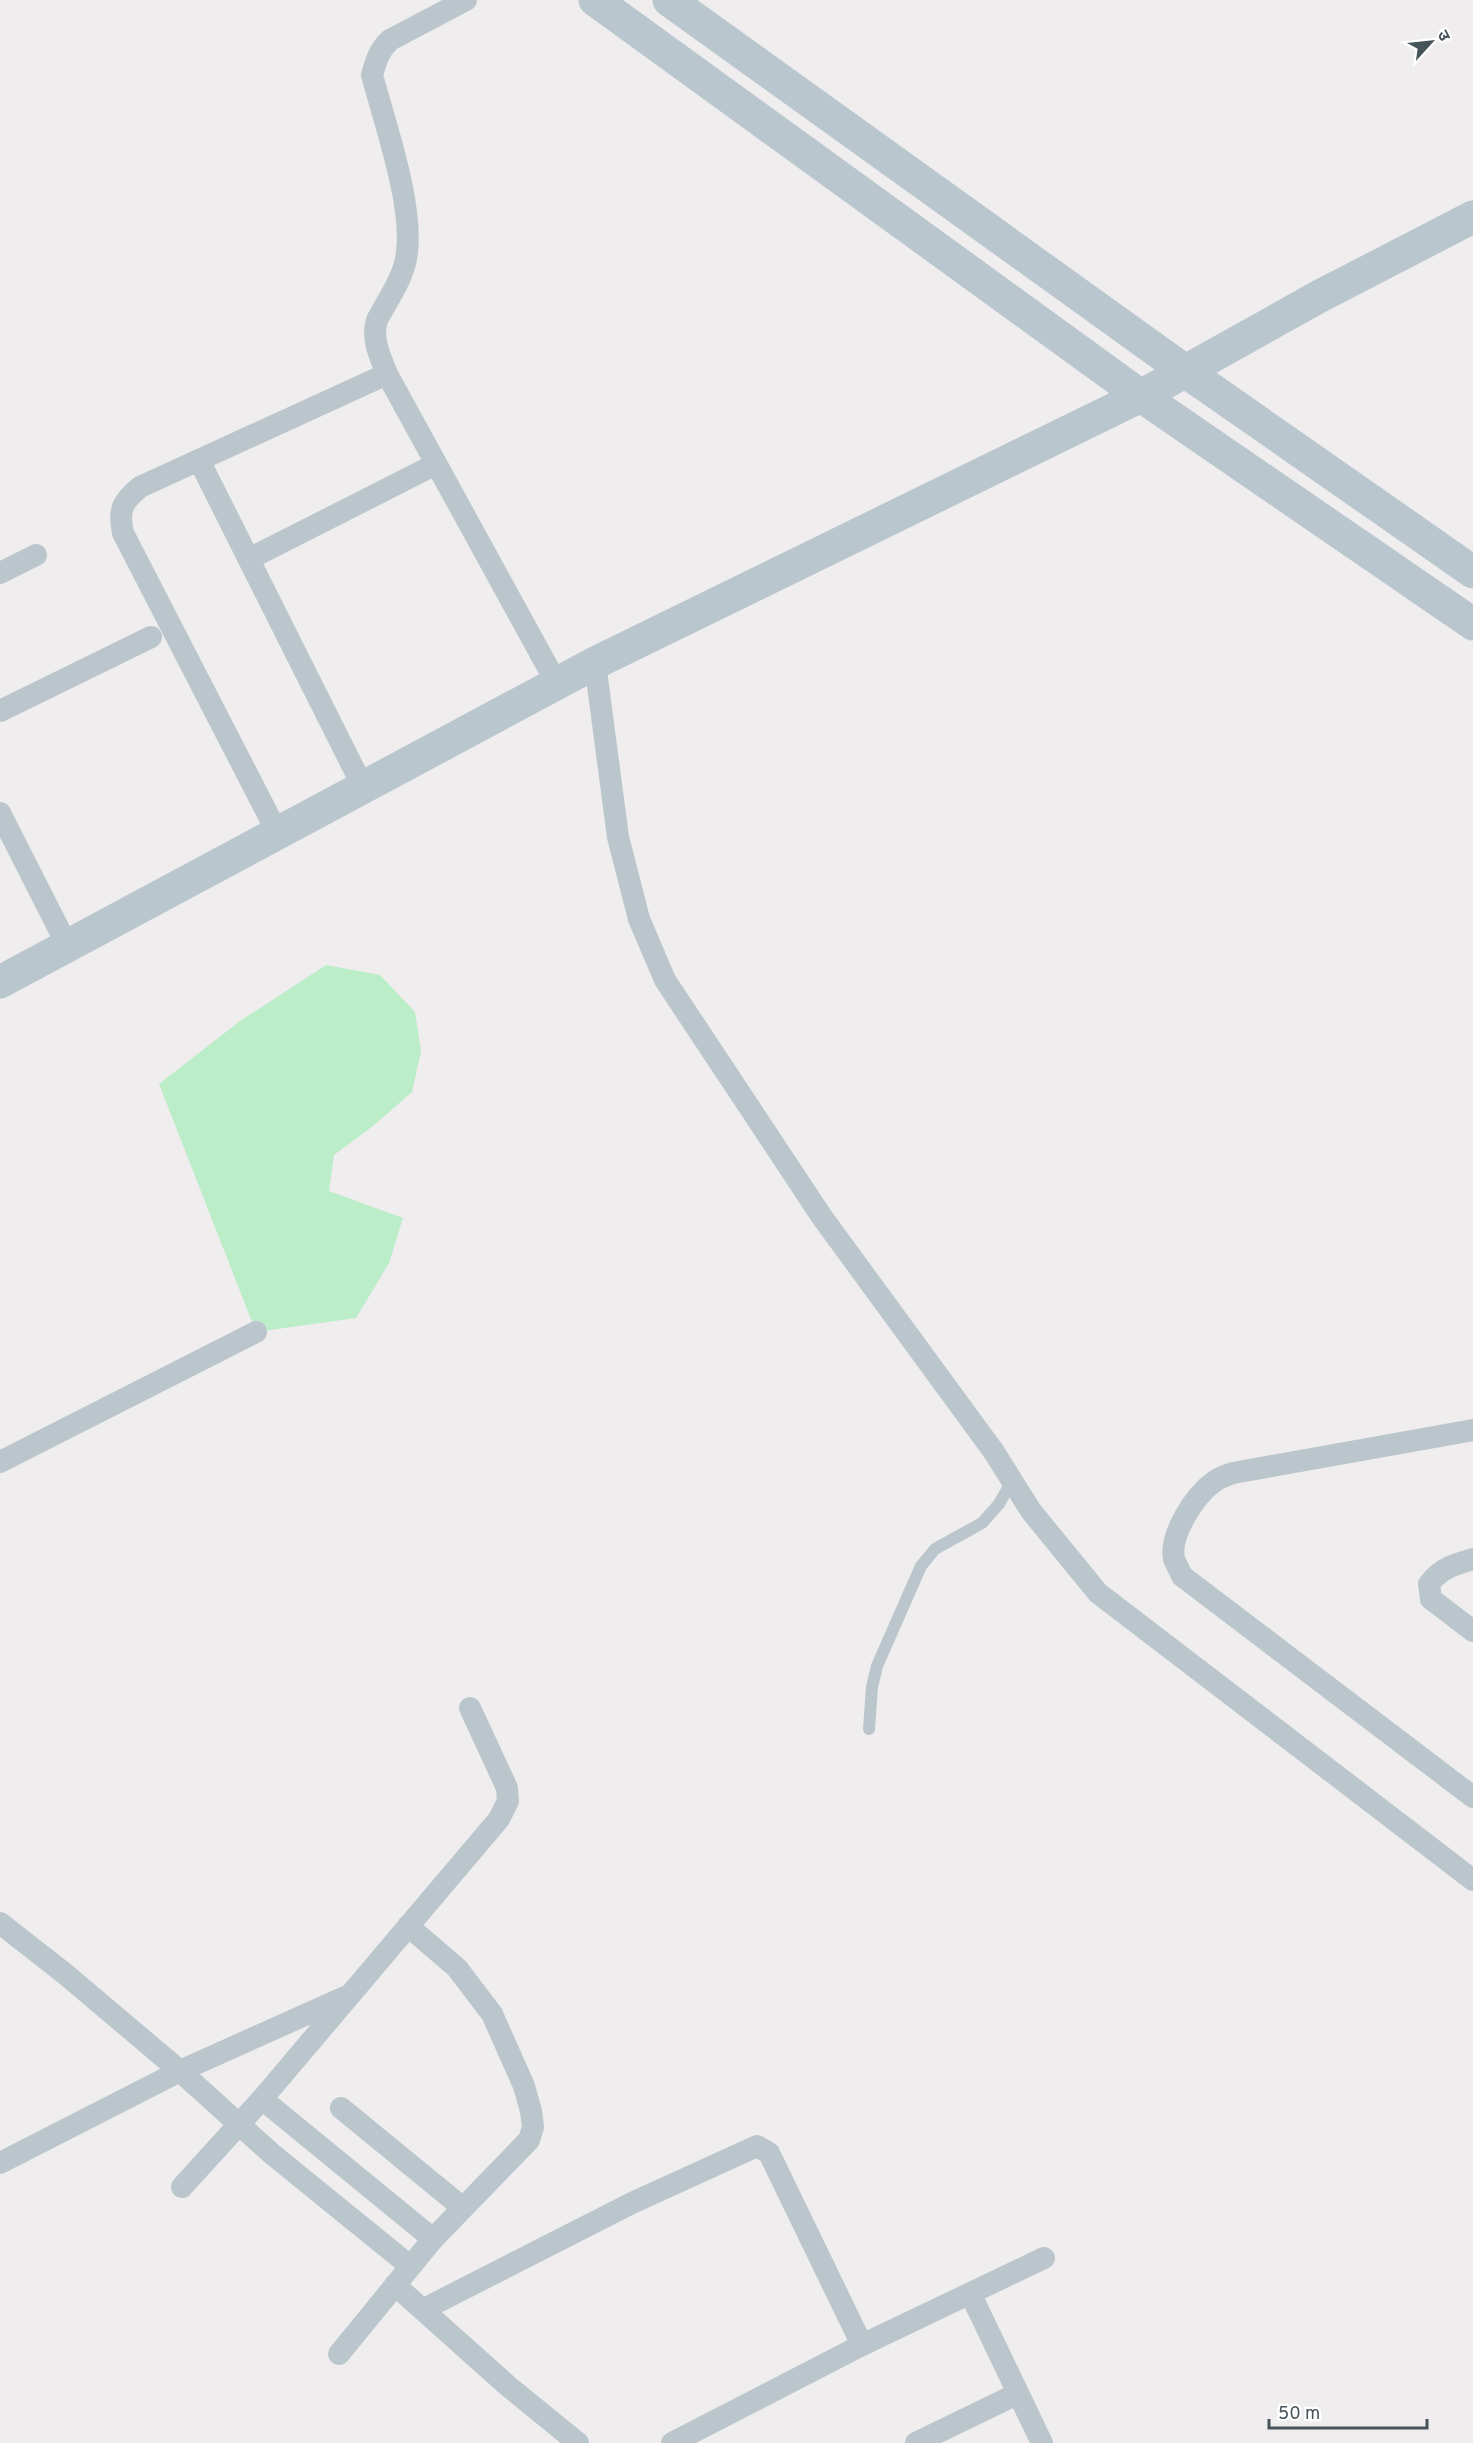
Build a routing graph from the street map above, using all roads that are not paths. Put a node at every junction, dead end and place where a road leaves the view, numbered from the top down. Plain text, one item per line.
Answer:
1 (466, 0) edge
2 (595, 0) edge
3 (669, 0) edge
4 (1473, 217) edge
5 (1185, 371) junction
6 (387, 374) junction
7 (1141, 396) junction
8 (199, 460) junction
9 (436, 464) junction
10 (36, 555) dead end
11 (249, 559) junction
12 (1473, 572) edge
13 (0, 573) edge
14 (1473, 624) edge
15 (151, 637) dead end
16 (595, 663) junction
17 (557, 684) junction
18 (0, 711) edge
19 (363, 787) junction
20 (0, 813) edge
21 (276, 832) junction
22 (67, 945) junction
23 (0, 982) edge
24 (256, 1332) dead end
25 (1473, 1430) edge
26 (0, 1462) edge
27 (1012, 1481) junction
28 (1473, 1559) edge
29 (1473, 1630) edge
30 (470, 1708) dead end
31 (869, 1729) dead end
32 (1473, 1797) edge
33 (1473, 1880) edge
34 (0, 1923) edge
35 (408, 1926) junction
36 (350, 1994) junction
37 (180, 2071) junction
38 (262, 2099) junction
39 (341, 2108) dead end
40 (239, 2125) junction
41 (0, 2163) edge
42 (182, 2187) dead end
43 (463, 2208) junction
44 (433, 2239) junction
45 (1044, 2258) dead end
46 (410, 2266) junction
47 (395, 2285) junction
48 (971, 2295) junction
49 (424, 2309) junction
50 (862, 2345) junction
51 (339, 2354) dead end
52 (1017, 2394) junction
53 (578, 2443) edge
54 (672, 2443) edge
55 (916, 2443) edge
56 (1042, 2443) edge

1 - 6 street
2 - 7 street
3 - 5 street
4 - 5 street
5 - 7 street
5 - 12 street
6 - 8 street
6 - 9 street
7 - 14 street
7 - 16 street
8 - 11 street
8 - 21 street
9 - 11 street
9 - 17 street
10 - 13 street
11 - 19 street
15 - 18 street
16 - 17 street
16 - 27 street
17 - 19 street
19 - 21 street
20 - 22 street
21 - 22 street
22 - 23 street
24 - 26 street
25 - 32 street
27 - 31 lane
27 - 33 street
28 - 29 street
30 - 35 street
34 - 37 street
35 - 36 street
35 - 43 street
36 - 37 street
36 - 38 street
37 - 40 street
37 - 41 street
38 - 40 street
38 - 44 street
39 - 43 street
40 - 42 street
40 - 46 street
43 - 44 street
44 - 46 street
45 - 48 street
46 - 47 street
47 - 49 street
47 - 51 street
48 - 50 street
48 - 52 street
49 - 50 street
49 - 53 street
50 - 54 street
52 - 55 street
52 - 56 street

